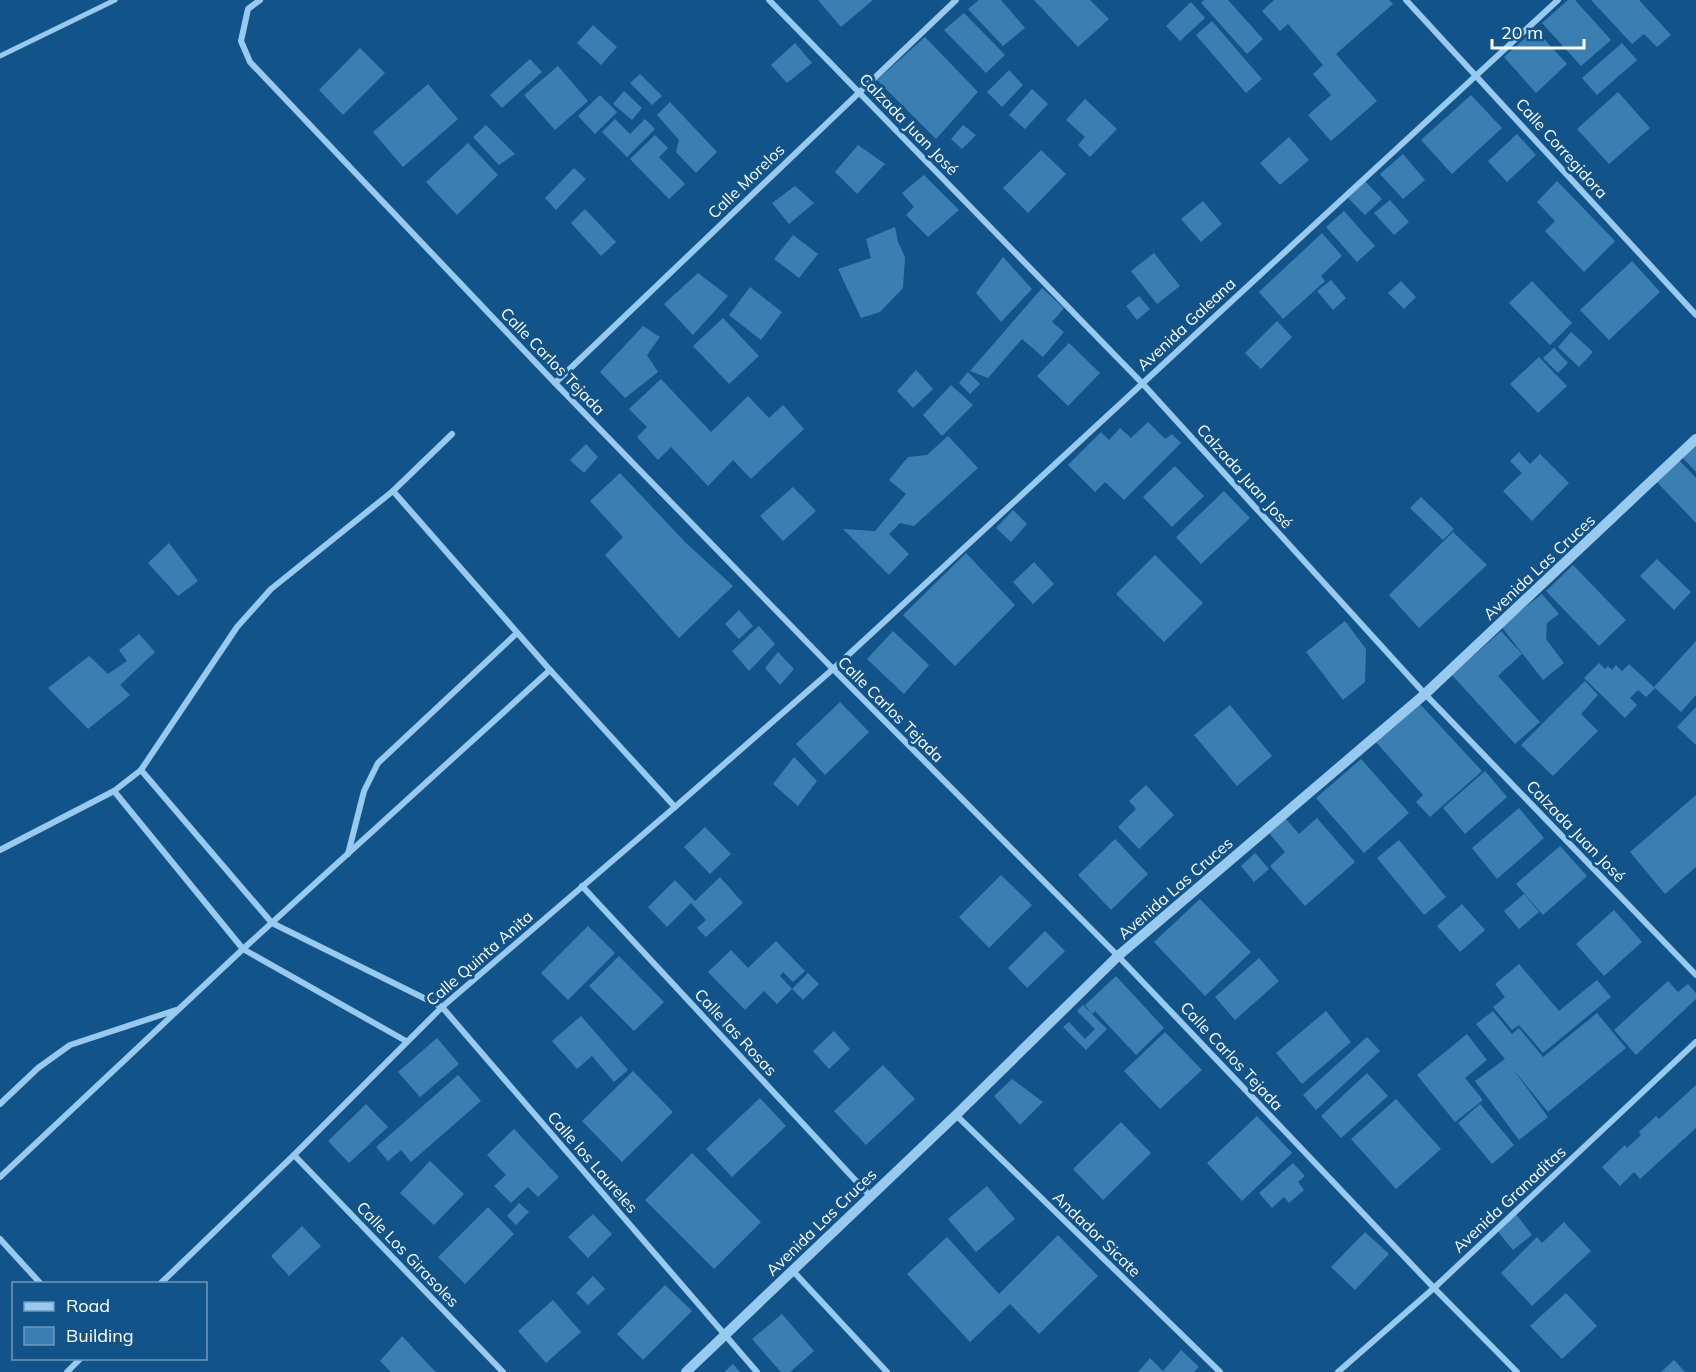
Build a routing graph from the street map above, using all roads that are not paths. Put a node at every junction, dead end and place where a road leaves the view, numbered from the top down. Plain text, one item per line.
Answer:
1 (115, 0) edge
2 (260, 0) edge
3 (769, 0) edge
4 (956, 0) edge
5 (1406, 0) edge
6 (1558, 0) edge
7 (0, 56) edge
8 (1476, 75) junction
9 (859, 92) junction
10 (1696, 315) edge
11 (555, 383) junction
12 (1142, 383) junction
13 (452, 434) dead end
14 (1696, 439) edge
15 (393, 491) junction
16 (517, 633) junction
17 (832, 669) junction
18 (550, 670) junction
19 (1425, 694) junction
20 (141, 770) junction
21 (114, 791) junction
22 (675, 807) junction
23 (0, 850) edge
24 (348, 854) junction
25 (582, 886) junction
26 (272, 923) junction
27 (243, 949) junction
28 (1118, 956) junction
29 (1696, 975) edge
30 (442, 1007) junction
31 (180, 1009) junction
32 (406, 1041) junction
33 (1696, 1042) edge
34 (0, 1104) edge
35 (956, 1115) junction
36 (294, 1155) junction
37 (0, 1177) edge
38 (870, 1196) junction
39 (0, 1239) edge
40 (792, 1270) junction
41 (40, 1282) edge
42 (162, 1282) edge
43 (1434, 1288) junction
44 (724, 1335) junction
45 (80, 1360) edge
46 (67, 1372) edge
47 (503, 1372) edge
48 (686, 1372) edge
49 (757, 1372) edge
50 (887, 1372) edge
51 (1220, 1372) edge
52 (1338, 1372) edge
53 (1517, 1372) edge

1 - 7 street
2 - 11 street, Calle Carlos Tejada
3 - 9 street, Calzada Juan José
4 - 9 street, Calle Morelos
5 - 8 street, Calle Corregidora
6 - 8 street, Avenida Galeana
8 - 10 street, Calle Corregidora
8 - 12 street, Avenida Galeana
9 - 11 street, Calle Morelos
9 - 12 street, Calzada Juan José
11 - 17 street, Calle Carlos Tejada
12 - 17 street, Avenida Galeana
12 - 19 street, Calzada Juan José
13 - 15 street
14 - 19 street, Avenida Las Cruces
15 - 16 street
15 - 20 street
16 - 18 street
16 - 24 street
17 - 22 street, Calle Quinta Anita
17 - 28 street, Calle Carlos Tejada
18 - 22 street
18 - 24 street
19 - 28 street, Avenida Las Cruces
19 - 29 street, Calzada Juan José
20 - 21 street
20 - 26 street
21 - 23 street
21 - 27 street
22 - 25 street, Calle Quinta Anita
24 - 26 street
25 - 30 street, Calle Quinta Anita
25 - 38 street, Calle las Rosas
26 - 27 street
26 - 30 street
27 - 31 street
27 - 32 street
28 - 35 street, Avenida Las Cruces
28 - 43 street, Calle Carlos Tejada
30 - 32 street, Calle Quinta Anita
30 - 44 street, Calle los Laureles
31 - 34 street
31 - 37 street
32 - 36 street, Calle Quinta Anita
33 - 43 street, Avenida Granaditas
35 - 38 street, Avenida Las Cruces
35 - 51 street, Andador Sicate
36 - 42 street, Calle Quinta Anita
36 - 47 street, Calle Los Girasoles
38 - 40 street, Avenida Las Cruces
39 - 41 street
40 - 44 street, Avenida Las Cruces
40 - 50 street
43 - 52 street, Avenida Granaditas
43 - 53 street, Calle Carlos Tejada
44 - 48 street, Avenida Las Cruces
44 - 49 street, Calle los Laureles
45 - 46 street

